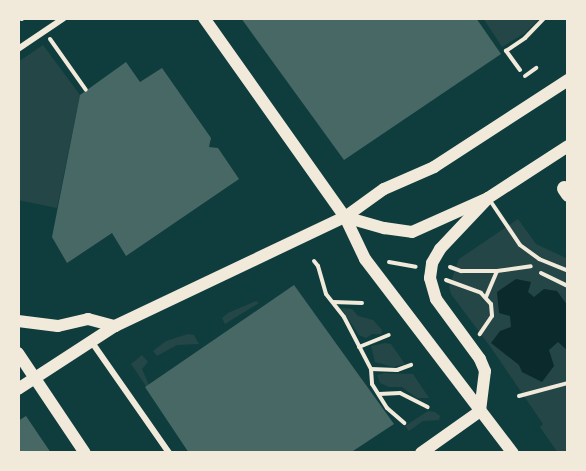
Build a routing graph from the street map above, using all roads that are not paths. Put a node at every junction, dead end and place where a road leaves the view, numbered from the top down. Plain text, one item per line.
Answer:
1 (64, 18) edge
2 (204, 18) edge
3 (18, 49) edge
4 (568, 80) edge
5 (568, 146) edge
6 (488, 198) junction
7 (345, 218) junction
8 (568, 271) edge
9 (18, 321) edge
10 (115, 326) junction
11 (91, 341) junction
12 (18, 353) edge
13 (34, 377) junction
14 (18, 388) edge
15 (480, 411) junction
16 (85, 453) edge
17 (169, 453) edge
18 (421, 453) edge
19 (513, 453) edge

1 - 3 street
2 - 7 main road
4 - 7 main road
5 - 6 main road
6 - 7 main road
6 - 8 lane
6 - 15 main road
7 - 10 main road
7 - 15 main road
9 - 10 main road
10 - 11 main road
11 - 13 main road
11 - 17 street
12 - 13 main road
13 - 14 main road
13 - 16 main road
15 - 18 main road
15 - 19 main road

